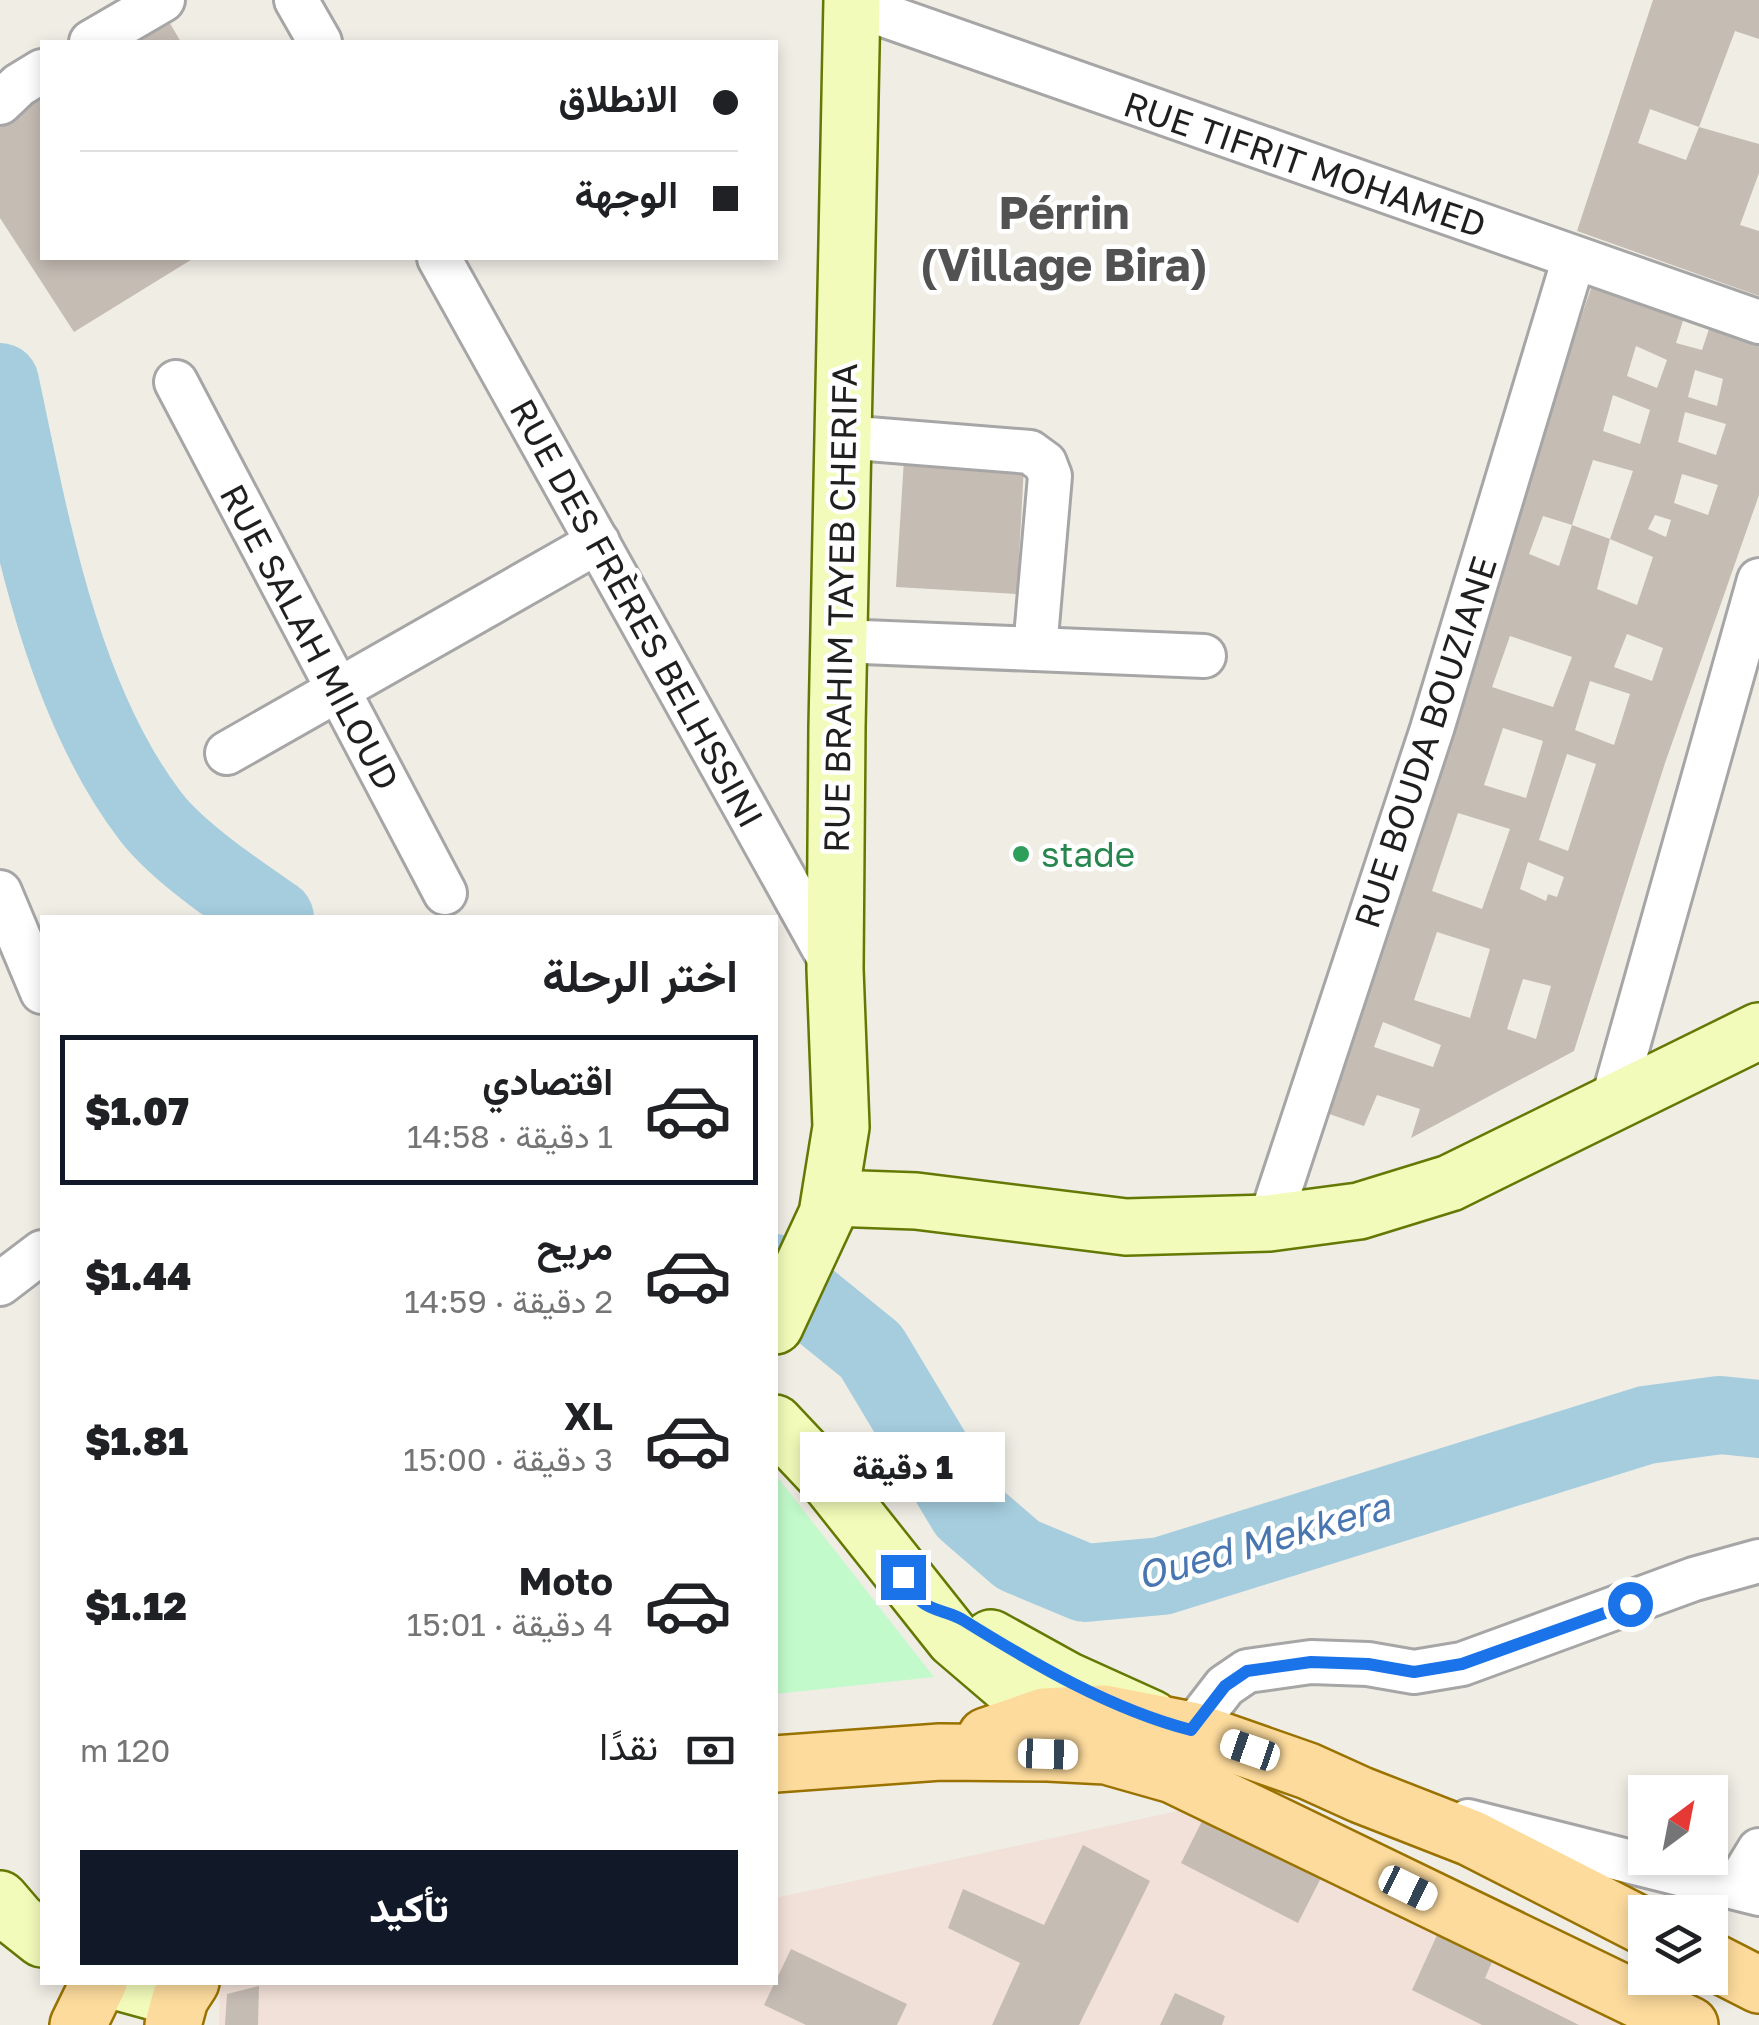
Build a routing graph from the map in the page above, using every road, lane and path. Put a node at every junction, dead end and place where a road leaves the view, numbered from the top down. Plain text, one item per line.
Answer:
1 (163, 0) edge
2 (296, 0) edge
3 (852, 2) edge
4 (94, 40) edge
5 (319, 40) edge
6 (1574, 258) junction
7 (440, 260) edge
8 (1759, 322) edge
9 (176, 382) dead end
10 (843, 436) junction
11 (598, 542) junction
12 (1759, 580) edge
13 (839, 642) junction
14 (1035, 649) junction
15 (1204, 656) dead end
16 (337, 689) junction
17 (226, 753) dead end
18 (0, 892) edge
19 (444, 893) dead end
20 (835, 969) junction
21 (40, 987) edge
22 (1759, 1030) edge
23 (1611, 1106) junction
24 (829, 1206) junction
25 (1269, 1223) junction
26 (40, 1254) edge
27 (0, 1284) edge
28 (778, 1319) edge
29 (778, 1425) edge
30 (1759, 1561) edge
31 (923, 1603) junction
32 (1044, 1716) junction
33 (1174, 1726) junction
34 (940, 1752) junction
35 (1106, 1756) junction
36 (778, 1764) edge
37 (1361, 1795) junction
38 (1759, 1850) edge
39 (1748, 1890) edge
40 (0, 1899) edge
41 (1628, 1918) edge
42 (40, 1937) edge
43 (1728, 1969) edge
44 (98, 1985) edge
45 (127, 1985) edge
46 (1759, 1985) edge
47 (181, 2002) edge
48 (78, 2025) edge
49 (1690, 2025) edge

1 - 4 street
2 - 5 street
3 - 6 street, RUE TIFRIT MOHAMED
3 - 10 main road, RUE BRAHIM TAYEB CHERIFA
6 - 8 street, RUE TIFRIT MOHAMED
6 - 25 street, RUE BOUDA BOUZIANE
7 - 11 street, RUE DES FRÈRES BELHSSINI
9 - 16 street, RUE SALAH MILOUD
10 - 13 main road, RUE BRAHIM TAYEB CHERIFA
10 - 14 street
11 - 16 street
11 - 20 street, RUE DES FRÈRES BELHSSINI
12 - 23 street
13 - 14 street
13 - 20 main road, RUE BRAHIM TAYEB CHERIFA
14 - 15 street
16 - 17 street
16 - 19 street, RUE SALAH MILOUD
18 - 21 street
20 - 24 main road, RUE BRAHIM TAYEB CHERIFA
22 - 23 main road
23 - 25 main road
24 - 25 main road
24 - 28 main road, RUE BRAHIM TAYEB CHERIFA
26 - 27 street
29 - 31 main road
30 - 33 street
31 - 32 main road
31 - 33 main road
32 - 33 main road
32 - 34 main road
32 - 35 main road
33 - 37 main road
34 - 35 main road
34 - 36 main road
35 - 49 main road
37 - 39 street
37 - 41 main road
38 - 39 street
40 - 42 main road
43 - 46 main road
44 - 48 main road
45 - 47 main road

